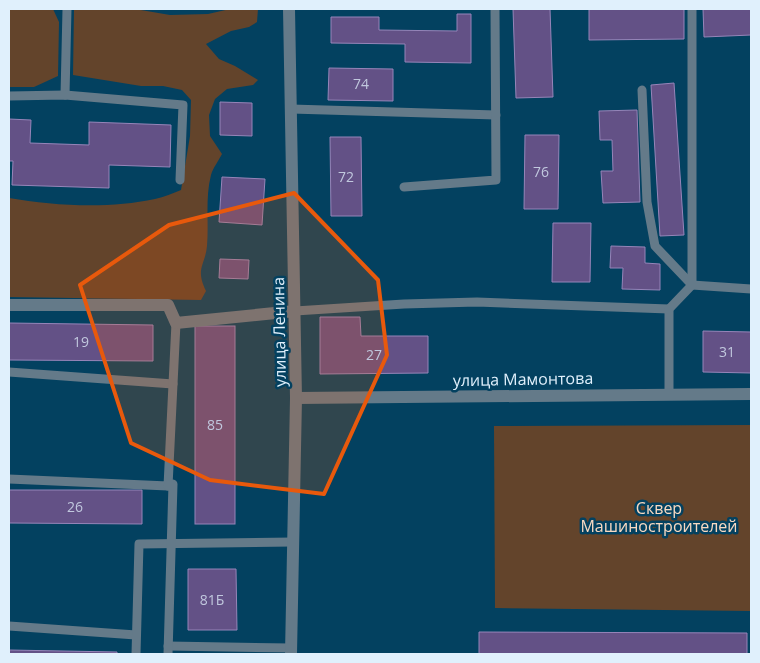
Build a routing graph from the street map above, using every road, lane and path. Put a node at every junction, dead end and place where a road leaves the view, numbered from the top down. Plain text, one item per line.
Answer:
1 (67, 9) edge
2 (289, 9) edge
3 (496, 9) edge
4 (692, 9) edge
5 (642, 90) dead end
6 (65, 95) junction
7 (9, 96) edge
8 (291, 109) junction
9 (496, 115) junction
10 (180, 180) dead end
11 (404, 187) dead end
12 (692, 284) junction
13 (751, 289) edge
14 (9, 305) edge
15 (669, 309) junction
16 (295, 311) junction
17 (176, 323) junction
18 (9, 372) edge
19 (173, 384) junction
20 (669, 394) junction
21 (751, 394) edge
22 (296, 398) junction
23 (9, 480) edge
24 (168, 486) junction
25 (293, 542) junction
26 (170, 544) junction
27 (9, 626) edge
28 (136, 635) junction
29 (168, 650) edge
30 (291, 651) edge
31 (136, 654) edge

1 - 6 lane
2 - 8 street, улица Ленина
3 - 9 lane
4 - 12 lane
5 - 12 lane
6 - 7 lane
6 - 10 lane
8 - 9 lane
8 - 16 street, улица Ленина
9 - 11 lane
12 - 13 lane
12 - 15 lane
14 - 17 street
15 - 16 lane
15 - 20 lane
16 - 17 street
16 - 22 street, улица Ленина
17 - 19 lane
18 - 19 lane
19 - 24 lane
20 - 21 street, улица Мамонтова
20 - 22 street, улица Мамонтова
22 - 25 street, улица Ленина
23 - 24 lane
24 - 26 lane
25 - 26 lane
25 - 30 street, улица Ленина
26 - 28 lane
26 - 29 lane
27 - 28 lane
28 - 31 lane
29 - 30 lane

